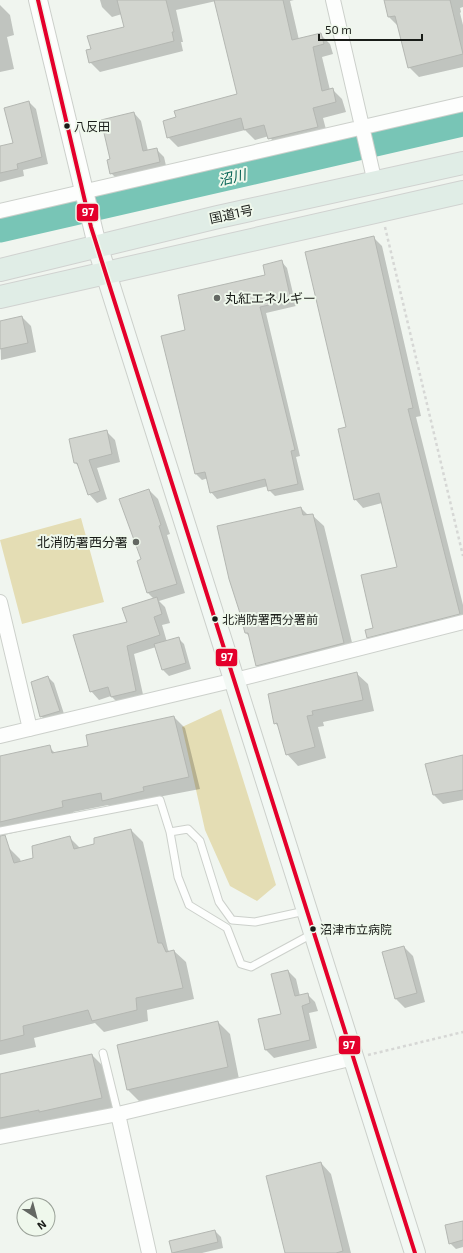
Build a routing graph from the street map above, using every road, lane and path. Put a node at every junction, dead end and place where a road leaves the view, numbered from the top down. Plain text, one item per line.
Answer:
1 (38, 0) edge
2 (333, 0) edge
3 (463, 104) edge
4 (362, 130) junction
5 (463, 163) edge
6 (375, 183) junction
7 (463, 192) edge
8 (83, 193) junction
9 (0, 211) edge
10 (381, 211) junction
11 (94, 236) junction
12 (0, 270) edge
13 (106, 273) junction
14 (0, 297) edge
15 (463, 556) edge
16 (0, 602) edge
17 (463, 622) edge
18 (235, 680) junction
19 (30, 729) junction
20 (0, 736) edge
21 (0, 831) edge
22 (170, 832) junction
23 (307, 910) junction
24 (314, 932) junction
25 (463, 1032) edge
26 (103, 1053) dead end
27 (354, 1058) junction
28 (118, 1114) junction
29 (0, 1137) edge
30 (149, 1253) edge
31 (415, 1253) edge

1 - 8 street
2 - 4 street
3 - 4 street
4 - 6 street
4 - 8 street
5 - 6 highway, 国道1号
6 - 11 highway, 国道1号
7 - 10 highway
8 - 9 street
8 - 11 street
10 - 13 highway
10 - 15 path
11 - 12 highway, 国道1号
11 - 13 main road
13 - 14 highway
13 - 18 main road
16 - 19 street
17 - 18 street
18 - 19 street
18 - 23 main road
19 - 20 street
21 - 22 lane
22 - 23 lane
22 - 24 lane
23 - 24 main road
24 - 27 main road
25 - 27 path
26 - 28 lane
27 - 28 street
27 - 31 main road
28 - 29 street
28 - 30 street

